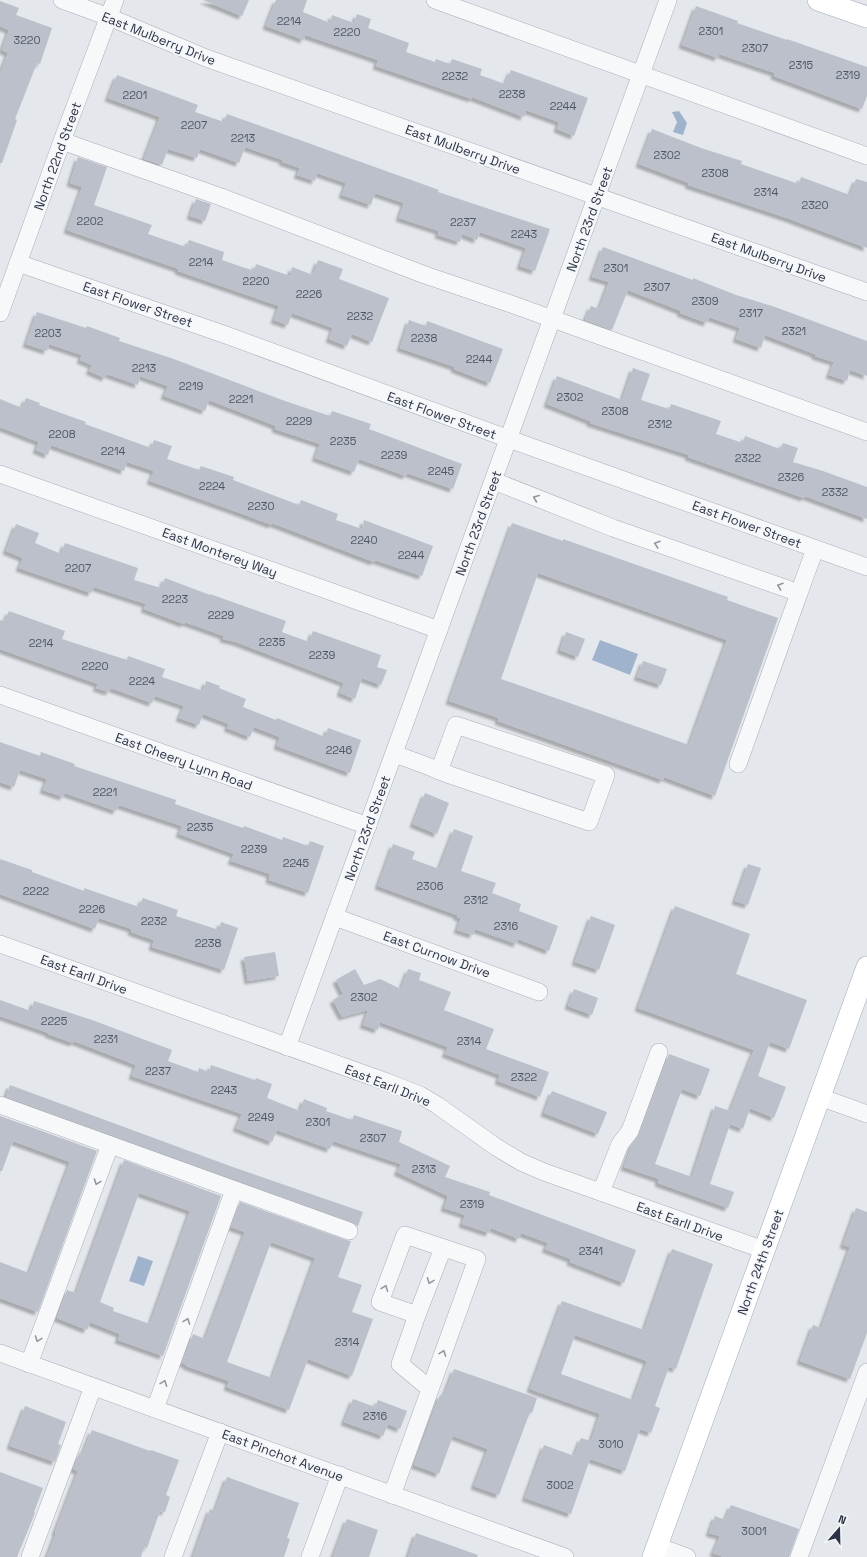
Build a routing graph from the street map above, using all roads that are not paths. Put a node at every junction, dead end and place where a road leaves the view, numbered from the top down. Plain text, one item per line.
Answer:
1 (62, 0) edge
2 (116, 0) edge
3 (435, 0) edge
4 (668, 0) edge
5 (818, 0) edge
6 (861, 10) edge
7 (109, 17) junction
8 (641, 74) junction
9 (62, 141) junction
10 (867, 156) edge
11 (597, 196) junction
12 (18, 263) junction
13 (867, 292) edge
14 (0, 313) edge
15 (552, 319) junction
16 (867, 432) edge
17 (509, 440) junction
18 (0, 474) edge
19 (494, 481) junction
20 (815, 549) junction
21 (867, 567) edge
22 (799, 593) junction
23 (439, 630) junction
24 (0, 695) edge
25 (394, 754) junction
26 (738, 764) dead end
27 (439, 771) junction
28 (368, 826) junction
29 (335, 917) junction
30 (0, 944) edge
31 (867, 967) edge
32 (539, 992) dead end
33 (287, 1047) junction
34 (659, 1052) dead end
35 (820, 1098) junction
36 (0, 1106) edge
37 (867, 1114) edge
38 (110, 1145) junction
39 (234, 1190) junction
40 (601, 1192) junction
41 (349, 1231) dead end
42 (443, 1248) junction
43 (764, 1250) junction
44 (417, 1315) junction
45 (0, 1353) edge
46 (29, 1364) junction
47 (867, 1372) edge
48 (93, 1387) junction
49 (430, 1389) junction
50 (155, 1409) junction
51 (220, 1432) junction
52 (340, 1476) junction
53 (392, 1494) junction
54 (655, 1552) edge
55 (30, 1557) edge
56 (173, 1557) edge
57 (310, 1557) edge
58 (565, 1557) edge
59 (688, 1557) edge
60 (799, 1557) edge

1 - 7 street, East Mulberry Drive
2 - 7 street, North 22nd Street
3 - 8 street
4 - 8 street, North 23rd Street
5 - 6 main road
7 - 9 street, North 22nd Street
7 - 11 street, East Mulberry Drive
8 - 10 street
8 - 11 street, North 23rd Street
9 - 12 street, North 22nd Street
9 - 15 street
11 - 13 street, East Mulberry Drive
11 - 15 street, North 23rd Street
12 - 14 street, North 22nd Street
12 - 17 street, East Flower Street
15 - 16 street
15 - 17 street, North 23rd Street
17 - 19 street, North 23rd Street
17 - 20 street, East Flower Street
18 - 23 street, East Monterey Way
22 -> 19 street
19 - 23 street, North 23rd Street
20 - 21 street, East Flower Street
20 - 22 street
22 - 26 street
23 - 25 street, North 23rd Street
24 - 28 street, East Cheery Lynn Road
25 - 27 street
25 - 28 street, North 23rd Street
27 - 27 street
28 - 29 street, North 23rd Street
29 - 32 street, East Curnow Drive
29 - 33 street, North 23rd Street
30 - 33 street, East Earll Drive
31 - 35 main road, North 24th Street
33 - 40 street, East Earll Drive
34 - 40 street
35 - 37 street
35 - 43 main road, North 24th Street
36 - 38 street
38 - 39 street
38 -> 46 street
39 - 41 street
50 -> 39 street
40 - 43 street, East Earll Drive
42 -> 44 street
44 -> 42 street
49 -> 42 street
43 - 54 main road, North 24th Street
44 - 49 street
45 - 46 street, East Pinchot Avenue
46 - 48 street, East Pinchot Avenue
47 - 60 street
48 - 50 street, East Pinchot Avenue
48 - 55 street
49 - 53 street
50 - 51 street, East Pinchot Avenue
51 - 52 street, East Pinchot Avenue
51 - 56 street
52 - 53 street, East Pinchot Avenue
52 - 57 street
53 - 58 street, East Pinchot Avenue
54 - 59 street

